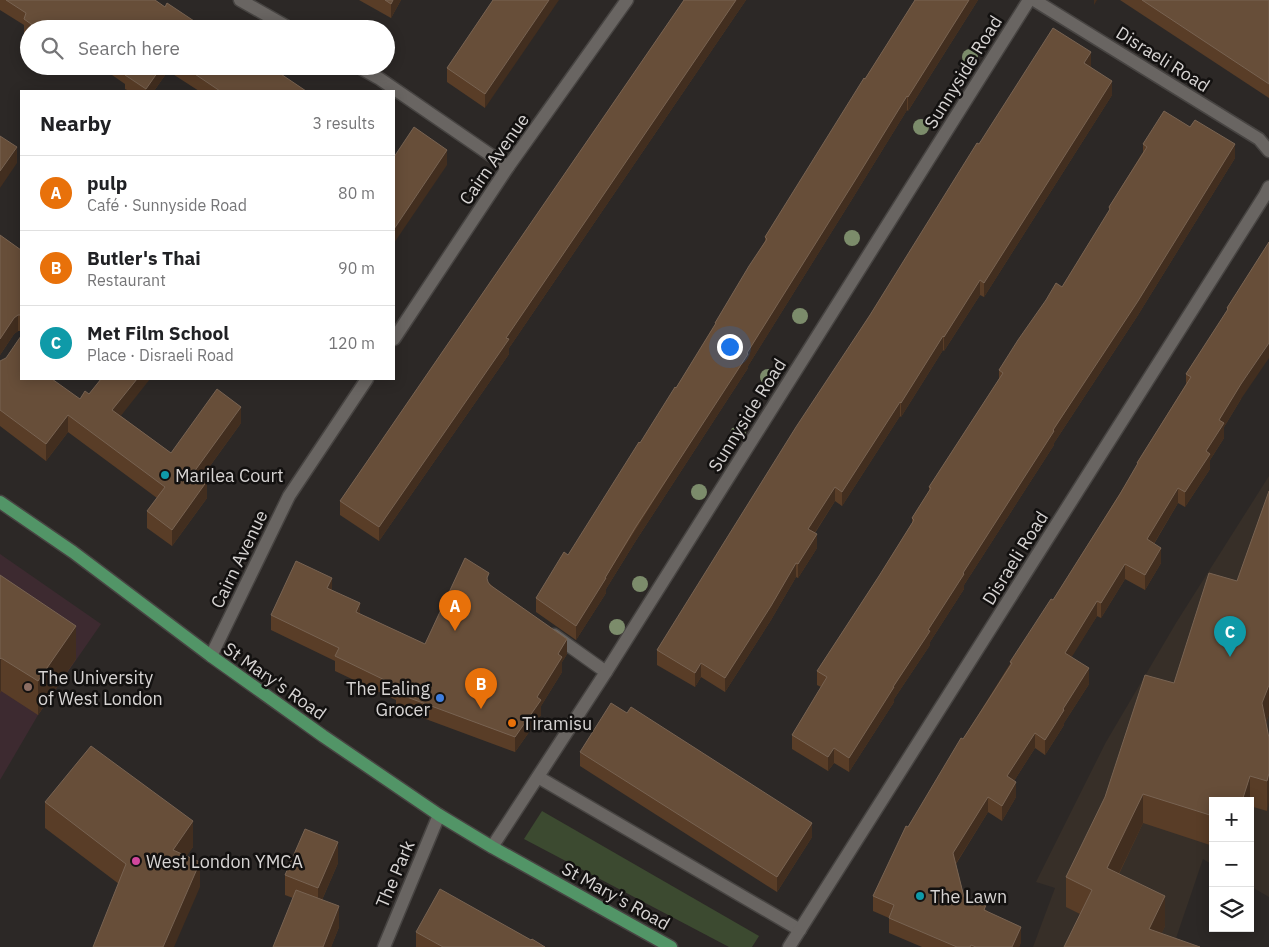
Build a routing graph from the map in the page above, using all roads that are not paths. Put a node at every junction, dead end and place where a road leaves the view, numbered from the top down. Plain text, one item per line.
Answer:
1 (240, 0) edge
2 (627, 0) edge
3 (1029, 0) edge
4 (1034, 0) edge
5 (275, 20) edge
6 (373, 75) edge
7 (1269, 151) edge
8 (508, 167) junction
9 (1269, 187) edge
10 (395, 337) edge
11 (367, 380) edge
12 (0, 502) edge
13 (543, 627) edge
14 (211, 656) junction
15 (606, 672) junction
16 (538, 777) junction
17 (438, 815) junction
18 (492, 847) junction
19 (800, 930) junction
20 (384, 947) edge
21 (671, 947) edge
22 (789, 947) edge

1 - 5 street
2 - 8 street, Cairn Avenue
3 - 15 street, Sunnyside Road
4 - 7 street, Disraeli Road
6 - 8 street
8 - 10 street, Cairn Avenue
9 - 19 street, Disraeli Road
11 - 14 street, Cairn Avenue
12 - 14 main road, St Mary's Road
13 - 15 street
14 - 17 main road, St Mary's Road
15 - 16 street, Sunnyside Road
16 - 18 street, Sunnyside Road
16 - 19 street
17 - 18 main road, St Mary's Road
17 - 20 street, The Park
18 - 21 main road, St Mary's Road
19 - 22 street, Disraeli Road

